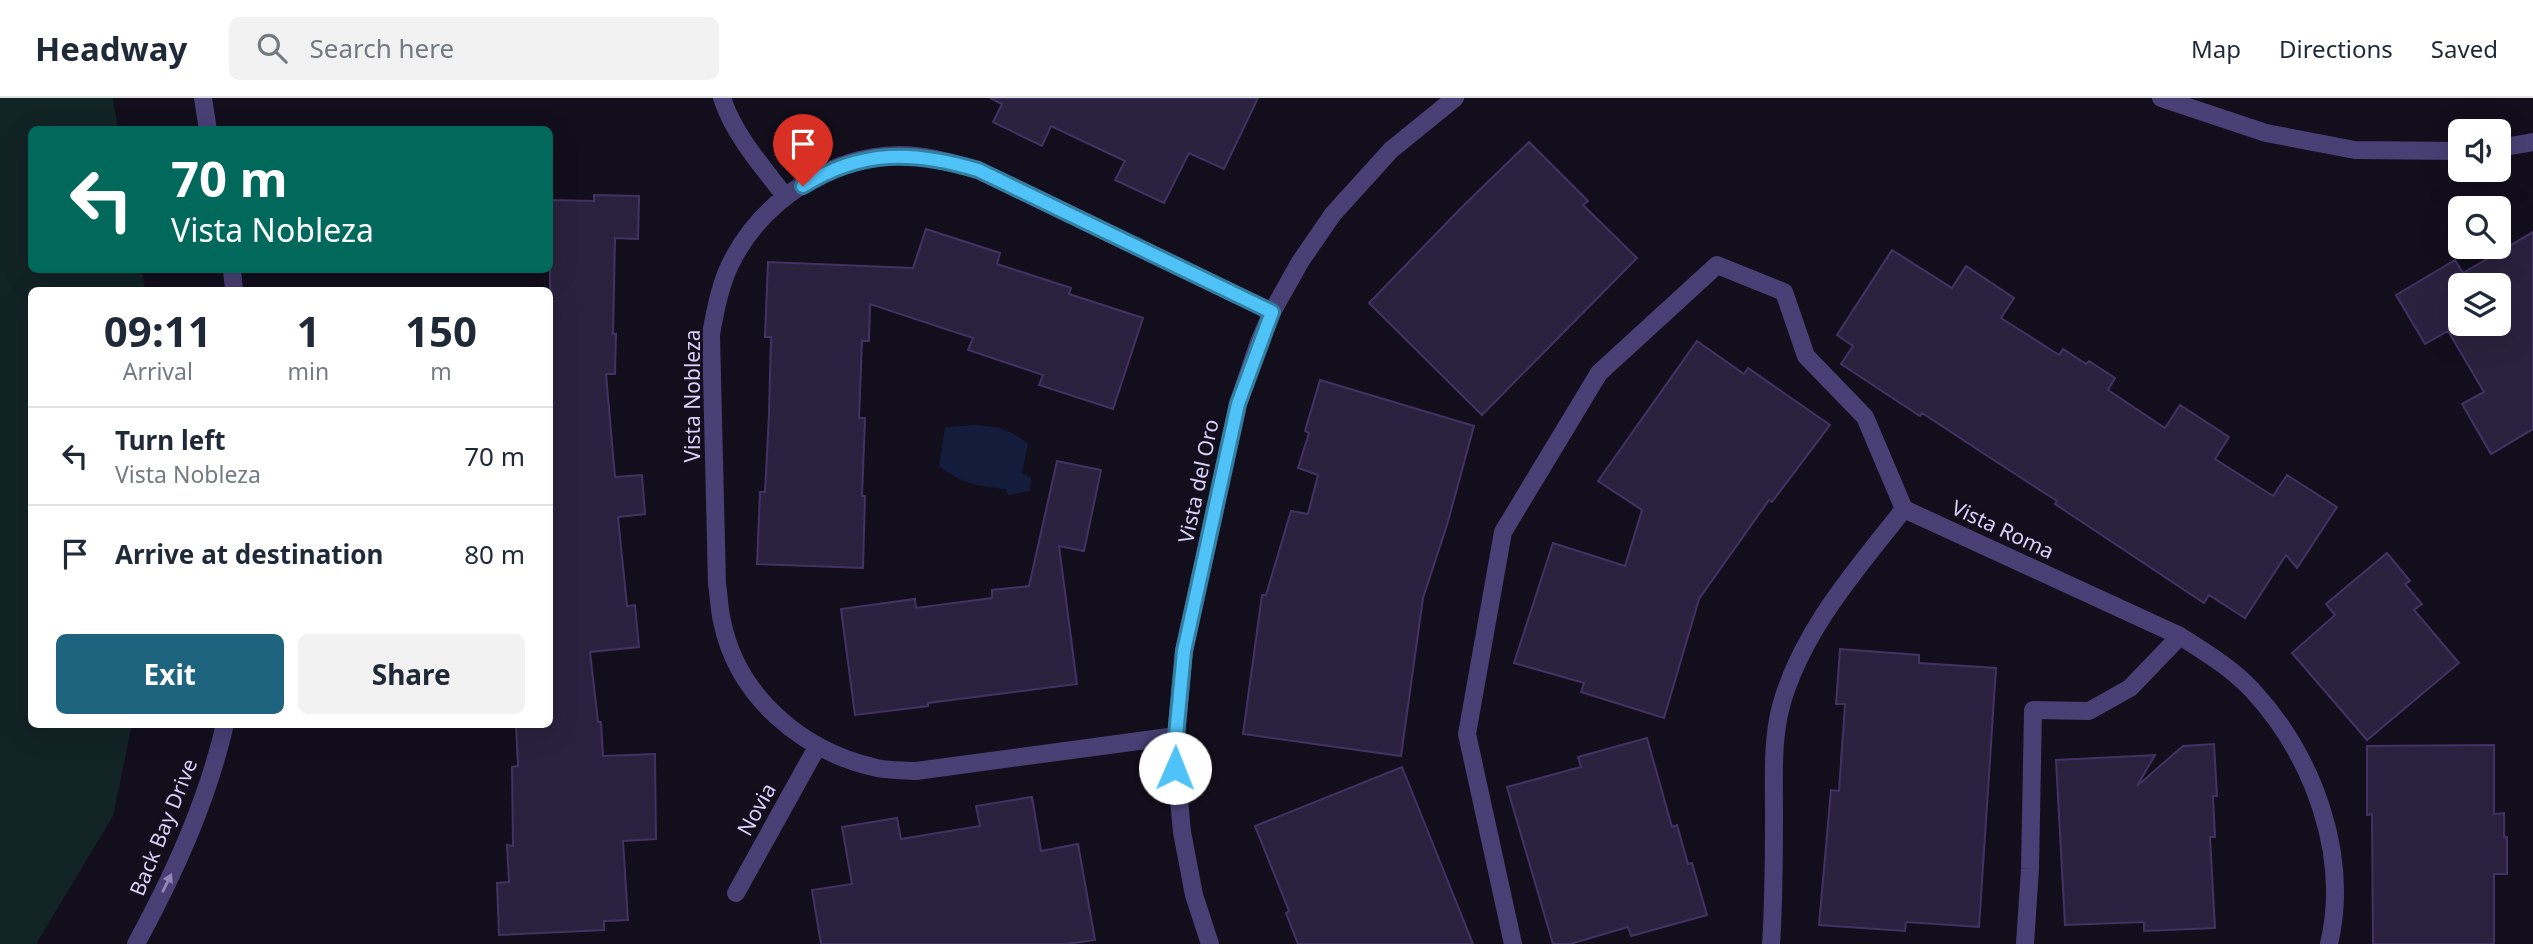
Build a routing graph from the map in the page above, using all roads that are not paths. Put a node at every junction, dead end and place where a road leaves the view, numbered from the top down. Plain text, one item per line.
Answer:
1 (203, 98) edge
2 (722, 98) edge
3 (1455, 98) edge
4 (2161, 98) edge
5 (207, 126) edge
6 (2533, 142) edge
7 (2511, 146) edge
8 (2448, 152) edge
9 (785, 196) junction
10 (1272, 312) junction
11 (1904, 509) junction
12 (2180, 636) junction
13 (224, 728) edge
14 (1176, 736) junction
15 (817, 747) junction
16 (736, 893) dead end
17 (136, 944) edge
18 (1210, 944) edge
19 (1513, 944) edge
20 (1771, 944) edge
21 (2025, 944) edge
22 (2329, 944) edge

1 - 5 street
2 - 9 street
3 - 10 street, Vista del Oro
4 - 8 street
6 - 7 street
9 - 10 street, Vista Nobleza
9 - 15 street, Vista Nobleza
10 - 14 street, Vista del Oro
11 - 12 street, Vista Roma
11 - 19 street
11 - 20 street
12 - 21 street
12 - 22 street, Vista Roma
17 -> 13 street, Back Bay Drive
14 - 15 street, Vista Nobleza
14 - 18 street, Vista del Oro
15 - 16 street, Novia

